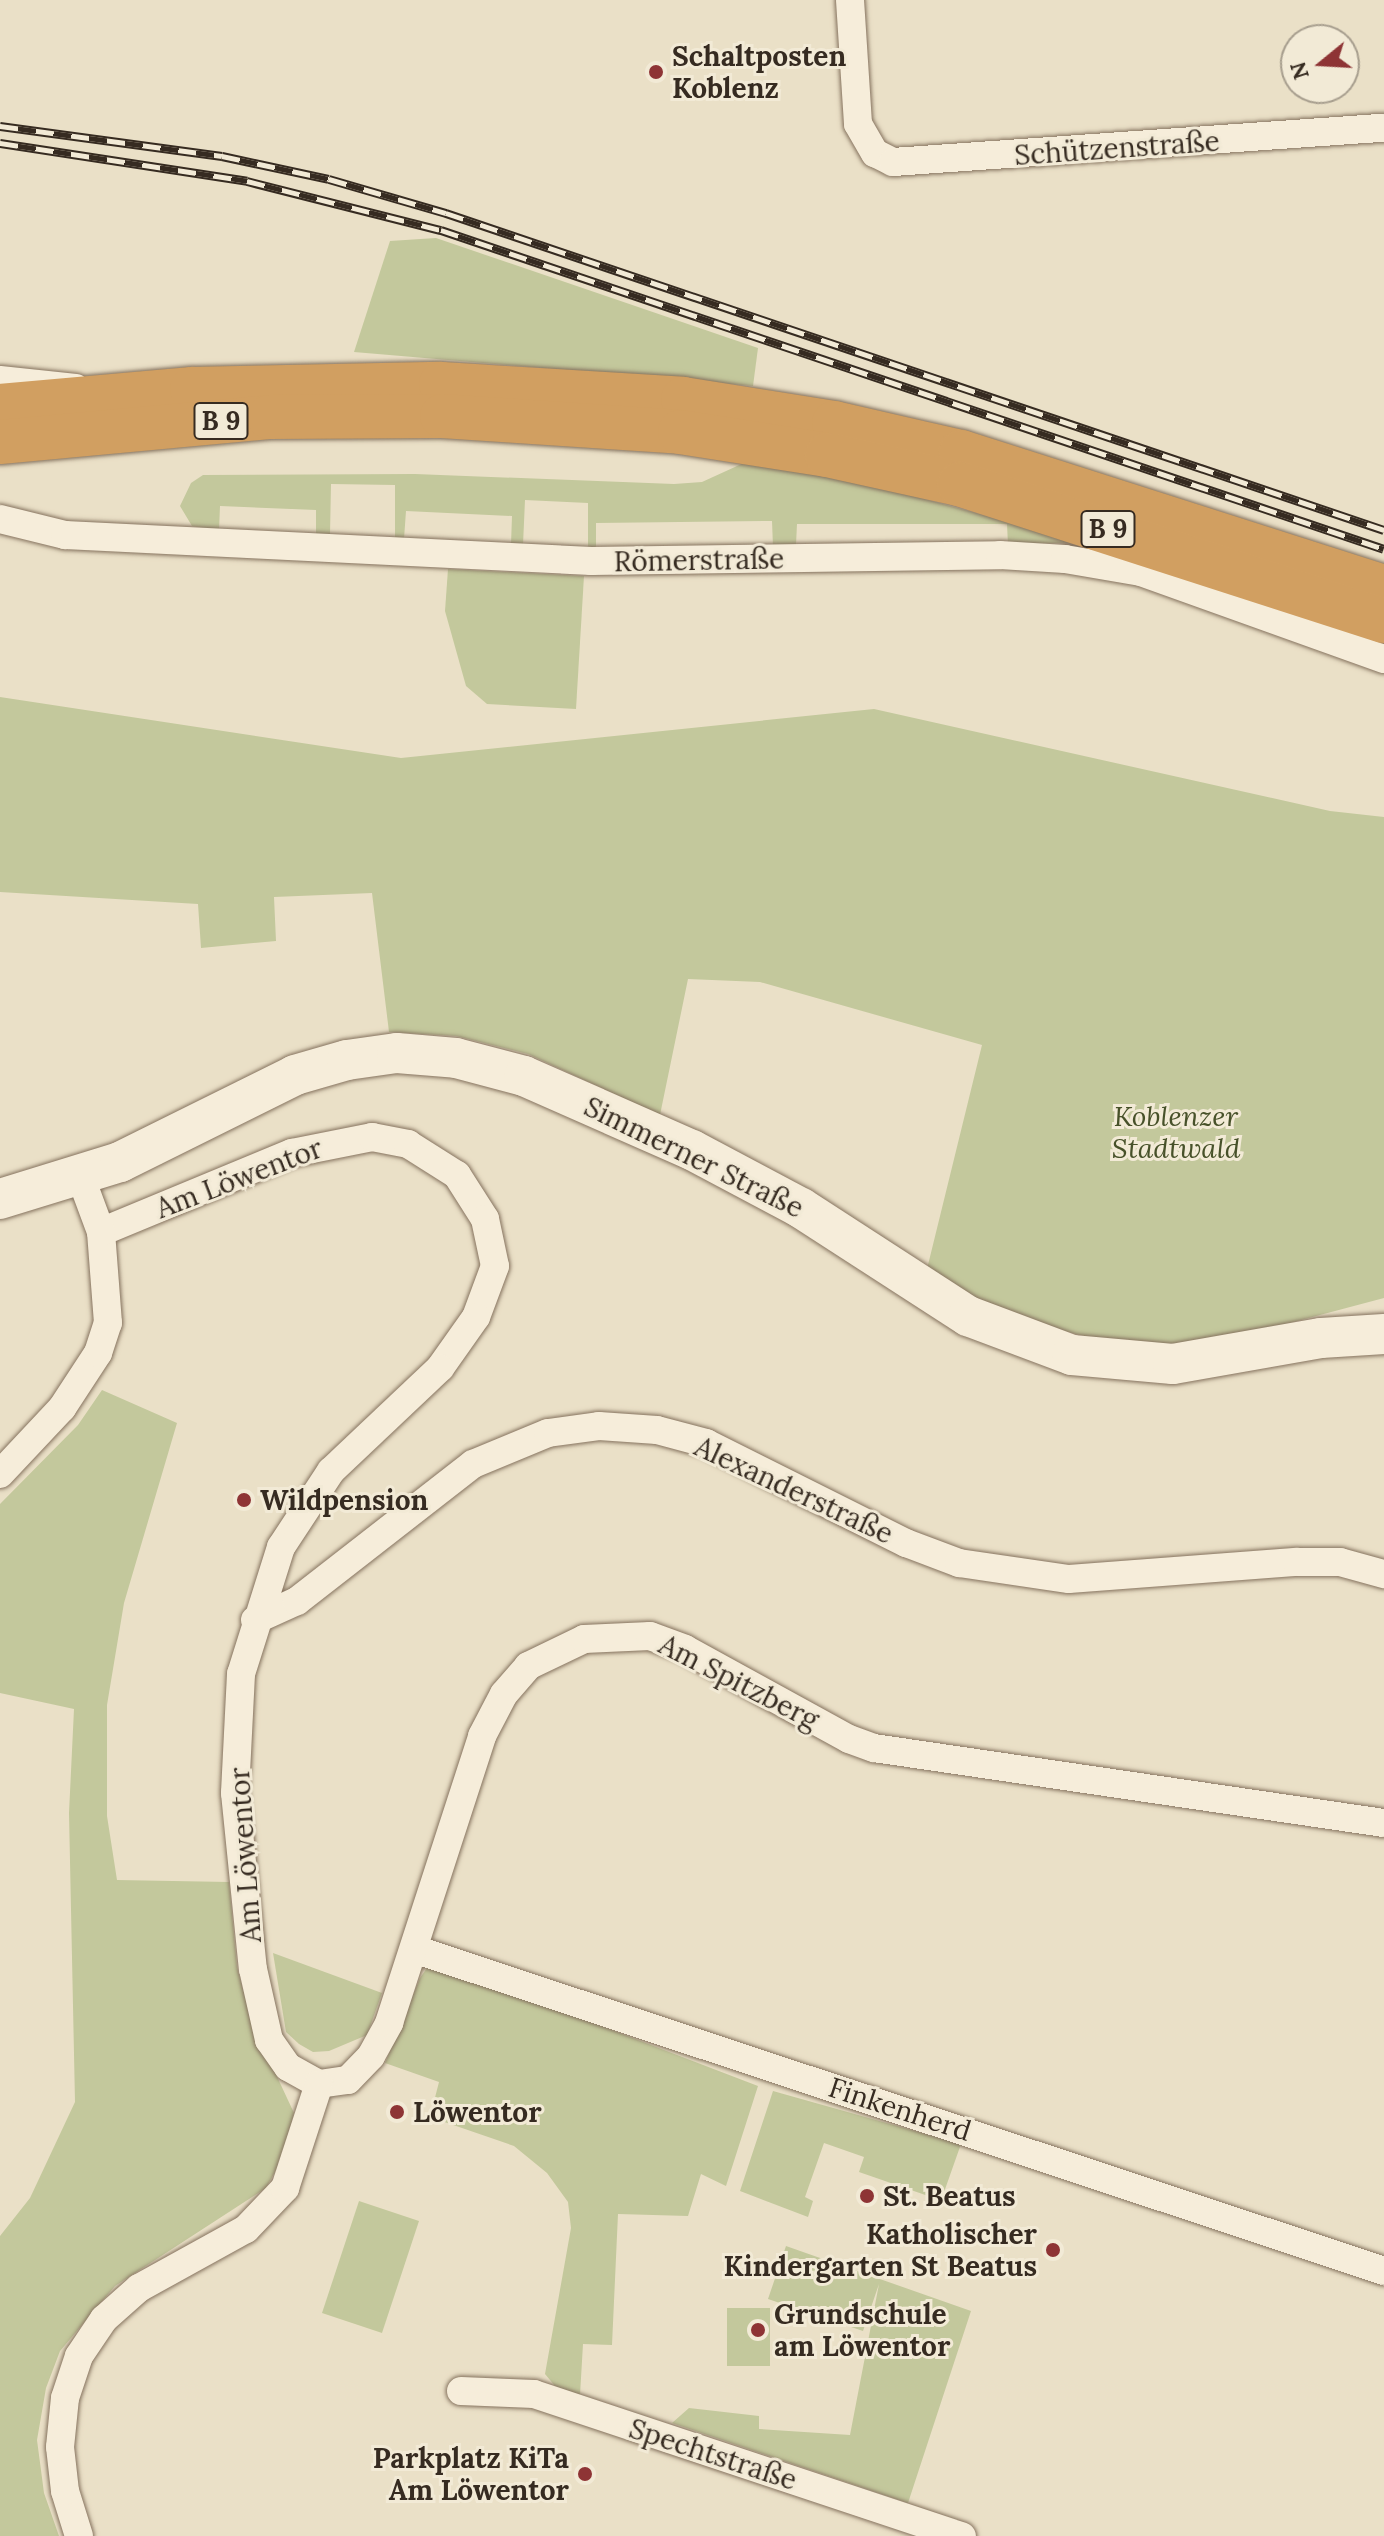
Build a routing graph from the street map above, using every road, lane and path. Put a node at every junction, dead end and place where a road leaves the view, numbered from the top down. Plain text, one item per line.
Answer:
1 (850, 0) edge
2 (1384, 128) edge
3 (0, 380) edge
4 (108, 396) junction
5 (0, 406) edge
6 (715, 421) junction
7 (831, 439) junction
8 (0, 442) edge
9 (0, 519) edge
10 (1384, 587) edge
11 (1384, 621) edge
12 (1384, 659) edge
13 (81, 1178) junction
14 (0, 1199) edge
15 (101, 1232) junction
16 (1384, 1334) edge
17 (0, 1474) edge
18 (1384, 1574) edge
19 (255, 1620) junction
20 (1384, 1823) edge
21 (414, 1949) junction
22 (319, 2084) junction
23 (1384, 2271) edge
24 (461, 2391) dead end
25 (79, 2536) edge
26 (962, 2536) edge

1 - 2 street, Schützenstraße
3 - 4 street
4 - 5 highway, B 9
4 - 6 highway, B 9
6 - 7 highway, B 9
6 - 8 highway, B 9
7 - 10 highway, B 9
7 - 11 highway, B 9
9 - 12 street, Römerstraße
13 - 14 street, Simmerner Straße
13 - 15 street
13 - 16 street, Simmerner Straße
15 - 17 street
15 - 19 street, Am Löwentor
18 - 19 street, Alexanderstraße
19 - 22 street, Am Löwentor
20 - 21 street, Am Spitzberg
21 - 22 street, Am Spitzberg
21 - 23 street, Finkenherd
22 - 25 street
24 - 26 street, Spechtstraße

